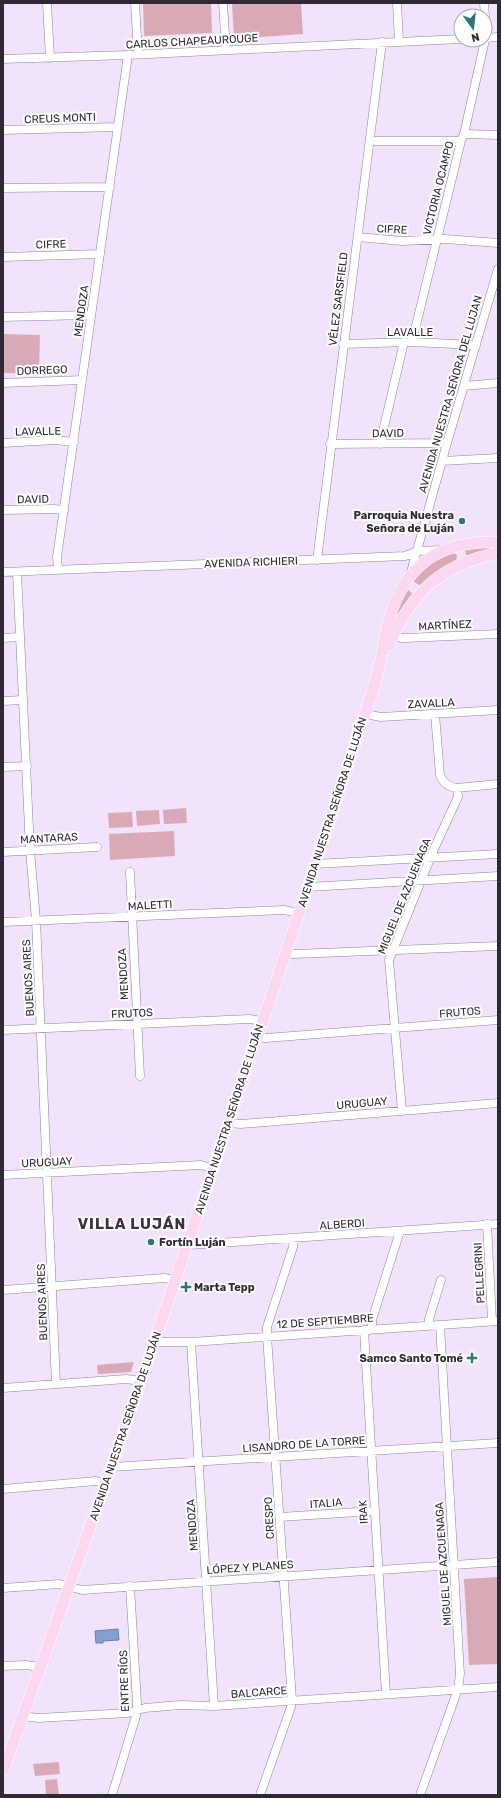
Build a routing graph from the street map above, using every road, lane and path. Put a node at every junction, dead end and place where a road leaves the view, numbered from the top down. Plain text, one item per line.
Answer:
1 (47, 3) edge
2 (135, 3) edge
3 (223, 3) edge
4 (397, 3) edge
5 (453, 39) edge
6 (399, 41) junction
7 (382, 42) junction
8 (483, 48) edge
9 (226, 50) junction
10 (138, 54) junction
11 (128, 55) junction
12 (50, 58) junction
13 (3, 59) edge
14 (117, 127) junction
15 (3, 130) edge
16 (498, 135) edge
17 (463, 137) junction
18 (370, 141) junction
19 (110, 187) junction
20 (3, 188) edge
21 (358, 237) junction
22 (437, 240) junction
23 (498, 243) edge
24 (100, 254) junction
25 (3, 257) edge
26 (498, 269) edge
27 (495, 286) edge
28 (91, 315) junction
29 (3, 317) edge
30 (404, 342) junction
31 (412, 342) junction
32 (343, 344) junction
33 (476, 345) junction
34 (82, 380) junction
35 (3, 383) edge
36 (498, 383) edge
37 (464, 386) junction
38 (74, 442) junction
39 (3, 443) edge
40 (447, 443) junction
41 (330, 444) junction
42 (380, 444) junction
43 (498, 458) edge
44 (442, 461) junction
45 (3, 510) edge
46 (64, 510) junction
47 (498, 542) edge
48 (458, 546) junction
49 (445, 550) junction
50 (418, 551) junction
51 (498, 553) edge
52 (317, 560) junction
53 (462, 563) junction
54 (58, 569) junction
55 (3, 572) edge
56 (18, 572) junction
57 (410, 575) junction
58 (422, 590) junction
59 (394, 634) junction
60 (498, 634) edge
61 (19, 637) junction
62 (3, 638) edge
63 (379, 668) junction
64 (22, 700) junction
65 (3, 701) edge
66 (498, 710) edge
67 (365, 714) junction
68 (435, 714) junction
69 (27, 766) junction
70 (3, 767) edge
71 (498, 784) edge
72 (458, 788) junction
73 (97, 847) dead end
74 (30, 850) junction
75 (3, 852) edge
76 (498, 854) edge
77 (431, 858) junction
78 (315, 864) junction
79 (130, 872) dead end
80 (498, 876) edge
81 (421, 881) junction
82 (308, 887) junction
83 (298, 913) junction
84 (131, 918) junction
85 (36, 920) junction
86 (3, 922) edge
87 (498, 946) edge
88 (392, 951) junction
89 (285, 953) junction
90 (498, 1020) edge
91 (262, 1021) junction
92 (136, 1023) junction
93 (394, 1028) junction
94 (41, 1029) junction
95 (3, 1030) edge
96 (256, 1037) junction
97 (140, 1076) dead end
98 (498, 1103) edge
99 (402, 1111) junction
100 (228, 1123) junction
101 (212, 1168) junction
102 (47, 1174) junction
103 (3, 1175) edge
104 (487, 1224) junction
105 (498, 1224) edge
106 (400, 1231) junction
107 (294, 1238) junction
108 (188, 1245) junction
109 (176, 1280) junction
110 (441, 1280) dead end
111 (52, 1286) junction
112 (3, 1290) edge
113 (495, 1321) edge
114 (429, 1325) junction
115 (440, 1325) junction
116 (368, 1330) junction
117 (267, 1336) junction
118 (154, 1342) junction
119 (192, 1342) junction
120 (141, 1381) junction
121 (56, 1384) junction
122 (3, 1388) edge
123 (498, 1443) edge
124 (446, 1446) junction
125 (371, 1451) junction
126 (276, 1458) junction
127 (199, 1462) junction
128 (112, 1467) junction
129 (106, 1484) junction
130 (3, 1489) edge
131 (374, 1511) junction
132 (280, 1517) junction
133 (498, 1562) edge
134 (454, 1564) junction
135 (378, 1570) junction
136 (283, 1576) junction
137 (207, 1581) junction
138 (130, 1586) junction
139 (69, 1587) junction
140 (3, 1588) edge
141 (3, 1666) edge
142 (40, 1667) junction
143 (498, 1687) edge
144 (458, 1689) junction
145 (386, 1694) junction
146 (292, 1700) junction
147 (214, 1706) junction
148 (137, 1711) junction
149 (23, 1716) junction
150 (6, 1754) edge
151 (3, 1771) edge
152 (112, 1795) edge
153 (260, 1795) edge
154 (420, 1795) edge

1 - 12 street
2 - 10 street
3 - 9 street
4 - 6 street
5 - 6 street, CARLOS CHAPEAUROUGE
6 - 7 street, CARLOS CHAPEAUROUGE
7 - 9 street, CARLOS CHAPEAUROUGE
7 - 18 street, VÉLEZ SARSFIELD
8 - 17 street, VICTORIA OCAMPO
9 - 10 street, CARLOS CHAPEAUROUGE
10 - 11 street, CARLOS CHAPEAUROUGE
11 - 12 street, CARLOS CHAPEAUROUGE
11 - 14 street, MENDOZA
12 - 13 street, CARLOS CHAPEAUROUGE
14 - 15 street, CREUS MONTI
14 - 19 street, MENDOZA
16 - 17 street
17 - 18 street
17 - 22 street, VICTORIA OCAMPO
18 - 21 street, VÉLEZ SARSFIELD
19 - 20 street
19 - 24 street, MENDOZA
21 - 22 street, CIFRE
21 - 32 street, VÉLEZ SARSFIELD
22 - 23 street, CIFRE
22 - 31 street, VICTORIA OCAMPO
24 - 25 street, CIFRE
24 - 28 street, MENDOZA
26 - 27 street, AVENIDA NUESTRA SEÑORA DEL LUJAN
27 - 33 street, AVENIDA NUESTRA SEÑORA DEL LUJAN
28 - 29 street
28 - 34 street, MENDOZA
30 - 31 street, LAVALLE
30 - 32 street, LAVALLE
30 - 42 street
31 - 33 street, LAVALLE
32 - 41 street, VÉLEZ SARSFIELD
33 - 37 street, AVENIDA NUESTRA SEÑORA DEL LUJAN
34 - 35 street, DORREGO
34 - 38 street, MENDOZA
36 - 37 street
37 - 40 street, AVENIDA NUESTRA SEÑORA DEL LUJAN
38 - 39 street, LAVALLE
38 - 46 street, MENDOZA
40 - 42 street, DAVID
40 - 44 street, AVENIDA NUESTRA SEÑORA DEL LUJAN
41 - 42 street, DAVID
41 - 52 street, VÉLEZ SARSFIELD
43 - 44 street
44 - 50 street, AVENIDA NUESTRA SEÑORA DEL LUJAN
45 - 46 street, DAVID
46 - 54 street, MENDOZA
47 - 48 main road, AVENIDA RICHIERI
48 - 49 main road, AVENIDA RICHIERI
48 - 53 main road
49 - 50 street, AVENIDA RICHIERI
49 - 57 main road, AVENIDA NUESTRA SEÑORA DE LUJÁN
50 - 52 street, AVENIDA RICHIERI
50 - 57 street, AVENIDA NUESTRA SEÑORA DEL LUJAN
51 - 53 main road
52 - 54 street, AVENIDA RICHIERI
53 - 58 main road
54 - 56 street, AVENIDA RICHIERI
55 - 56 street, AVENIDA RICHIERI
56 - 61 street, BUENOS AIRES
57 - 58 main road
57 - 63 main road, AVENIDA NUESTRA SEÑORA DE LUJÁN
58 - 59 main road
59 - 60 street, MARTÍNEZ
59 - 63 main road
61 - 62 street
61 - 64 street, BUENOS AIRES
63 - 67 main road, AVENIDA NUESTRA SEÑORA DE LUJÁN
64 - 65 street
64 - 69 street, BUENOS AIRES
66 - 68 street, ZAVALLA
67 - 68 street, ZAVALLA
67 - 78 main road, AVENIDA NUESTRA SEÑORA DE LUJÁN
68 - 72 street
69 - 70 street
69 - 74 street, BUENOS AIRES
71 - 72 street
72 - 77 street, MIGUEL DE AZCUENAGA
73 - 74 street, MANTARAS
74 - 75 street, MANTARAS
74 - 85 street, BUENOS AIRES
76 - 77 street
77 - 78 street
77 - 81 street, MIGUEL DE AZCUENAGA
78 - 82 main road, AVENIDA NUESTRA SEÑORA DE LUJÁN
79 - 84 street, MENDOZA
80 - 81 street
81 - 82 street
81 - 88 street, MIGUEL DE AZCUENAGA
82 - 83 main road, AVENIDA NUESTRA SEÑORA DE LUJÁN
83 - 84 street, MALETTI
83 - 89 main road, AVENIDA NUESTRA SEÑORA DE LUJÁN
84 - 85 street, MALETTI
84 - 92 street, MENDOZA
85 - 86 street, MALETTI
85 - 94 street, BUENOS AIRES
87 - 88 street
88 - 89 street
88 - 93 street, MIGUEL DE AZCUENAGA
89 - 91 main road, AVENIDA NUESTRA SEÑORA DE LUJÁN
90 - 93 street, FRUTOS
91 - 92 street, FRUTOS
91 - 96 main road, AVENIDA NUESTRA SEÑORA DE LUJÁN
92 - 94 street, FRUTOS
92 - 97 street, MENDOZA
93 - 96 street, FRUTOS
93 - 99 street, MIGUEL DE AZCUENAGA
94 - 95 street, FRUTOS
94 - 102 street, BUENOS AIRES
96 - 100 main road, AVENIDA NUESTRA SEÑORA DE LUJÁN
98 - 99 street, URUGUAY
99 - 100 street, URUGUAY
100 - 101 main road, AVENIDA NUESTRA SEÑORA DE LUJÁN
101 - 102 street, URUGUAY
101 - 108 main road, AVENIDA NUESTRA SEÑORA DE LUJÁN
102 - 103 street, URUGUAY
102 - 111 street, BUENOS AIRES
104 - 105 street, ALBERDI
104 - 106 street, ALBERDI
104 - 113 street, PELLEGRINI
106 - 107 street, ALBERDI
106 - 116 street
107 - 108 street, ALBERDI
107 - 117 street, CRESPO
108 - 109 main road, AVENIDA NUESTRA SEÑORA DE LUJÁN
109 - 111 street
109 - 118 main road, AVENIDA NUESTRA SEÑORA DE LUJÁN
110 - 114 street
111 - 112 street
111 - 121 street, BUENOS AIRES
113 - 115 street, 12 DE SEPTIEMBRE
114 - 115 street, 12 DE SEPTIEMBRE
114 - 116 street, 12 DE SEPTIEMBRE
115 - 124 street, MIGUEL DE AZCUENAGA
116 - 117 street, 12 DE SEPTIEMBRE
116 - 125 street, IRAK
117 - 119 street, 12 DE SEPTIEMBRE
117 - 126 street, CRESPO
118 - 119 street, 12 DE SEPTIEMBRE
118 - 120 main road, AVENIDA NUESTRA SEÑORA DE LUJÁN
119 - 127 street, MENDOZA
120 - 121 street
120 - 128 main road, AVENIDA NUESTRA SEÑORA DE LUJÁN
121 - 122 street
123 - 124 street, LISANDRO DE LA TORRE
124 - 125 street, LISANDRO DE LA TORRE
124 - 134 street, MIGUEL DE AZCUENAGA
125 - 126 street, LISANDRO DE LA TORRE
125 - 131 street, IRAK
126 - 127 street, LISANDRO DE LA TORRE
126 - 132 street, CRESPO
127 - 128 street, LISANDRO DE LA TORRE
127 - 137 street, MENDOZA
128 - 129 main road, AVENIDA NUESTRA SEÑORA DE LUJÁN
129 - 130 street
129 - 139 main road, AVENIDA NUESTRA SEÑORA DE LUJÁN
131 - 132 street, ITALIA
131 - 135 street, IRAK
132 - 136 street, CRESPO
133 - 134 street, LÓPEZ Y PLANES
134 - 135 street, LÓPEZ Y PLANES
134 - 144 street, MIGUEL DE AZCUENAGA
135 - 136 street, LÓPEZ Y PLANES
135 - 145 street, IRAK
136 - 137 street, LÓPEZ Y PLANES
136 - 146 street, CRESPO
137 - 138 street, LÓPEZ Y PLANES
137 - 147 street, MENDOZA
138 - 139 street, LÓPEZ Y PLANES
138 - 148 street, ENTRE RÍOS
139 - 140 street, LÓPEZ Y PLANES
139 - 142 main road, AVENIDA NUESTRA SEÑORA DE LUJÁN
141 - 142 street
142 - 149 main road, AVENIDA NUESTRA SEÑORA DE LUJÁN
143 - 144 street, BALCARCE
144 - 145 street, BALCARCE
144 - 154 street, MIGUEL DE AZCUENAGA
145 - 146 street, BALCARCE
146 - 147 street, BALCARCE
146 - 153 street, CRESPO
147 - 148 street, BALCARCE
148 - 149 street, BALCARCE
148 - 152 street, ENTRE RÍOS
149 - 150 main road, AVENIDA NUESTRA SEÑORA DE LUJÁN
150 - 151 main road, AVENIDA NUESTRA SEÑORA DE LUJÁN

